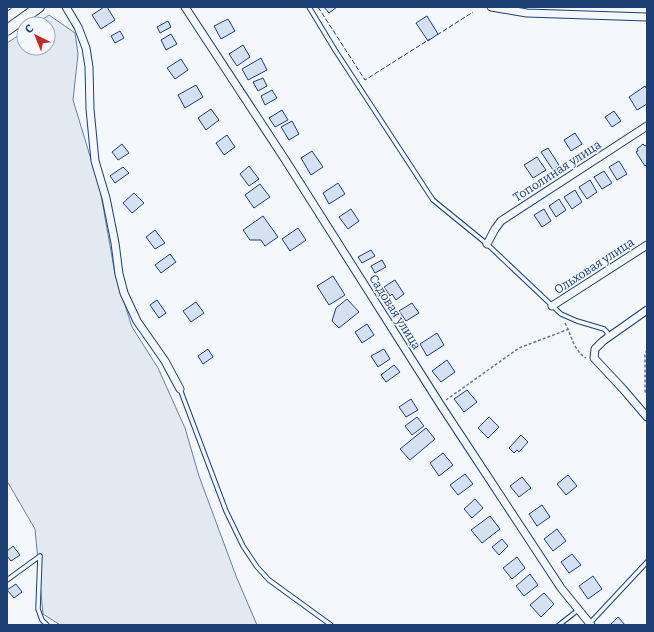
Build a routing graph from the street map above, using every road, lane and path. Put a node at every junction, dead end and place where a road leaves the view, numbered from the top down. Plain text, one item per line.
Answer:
1 (39, 7) edge
2 (66, 7) edge
3 (185, 7) edge
4 (309, 7) edge
5 (491, 7) edge
6 (647, 17) edge
7 (7, 30) edge
8 (647, 126) edge
9 (487, 244) junction
10 (647, 245) edge
11 (552, 306) junction
12 (647, 310) edge
13 (561, 314) junction
14 (569, 330) junction
15 (608, 338) junction
16 (647, 350) edge
17 (594, 358) junction
18 (180, 390) joint
19 (647, 396) edge
20 (440, 404) junction
21 (647, 417) edge
22 (647, 562) edge
23 (7, 580) edge
24 (578, 610) junction
25 (591, 624) edge
26 (47, 625) edge
27 (331, 625) edge
28 (559, 625) edge

1 - 7 street
2 - 18 street
3 - 20 street, Садовая улица
4 - 9 lane
5 - 6 street
8 - 9 street, Тополиная улица
9 - 11 lane
10 - 11 street, Ольховая улица
11 - 13 lane
12 - 15 street
13 - 14 path
13 - 15 lane
14 - 17 path
14 - 20 path
15 - 17 street
16 - 19 path
17 - 21 street
18 - 27 lane
20 - 24 street, Садовая улица
22 - 25 lane
23 - 26 lane
24 - 25 street, Садовая улица
24 - 28 lane

